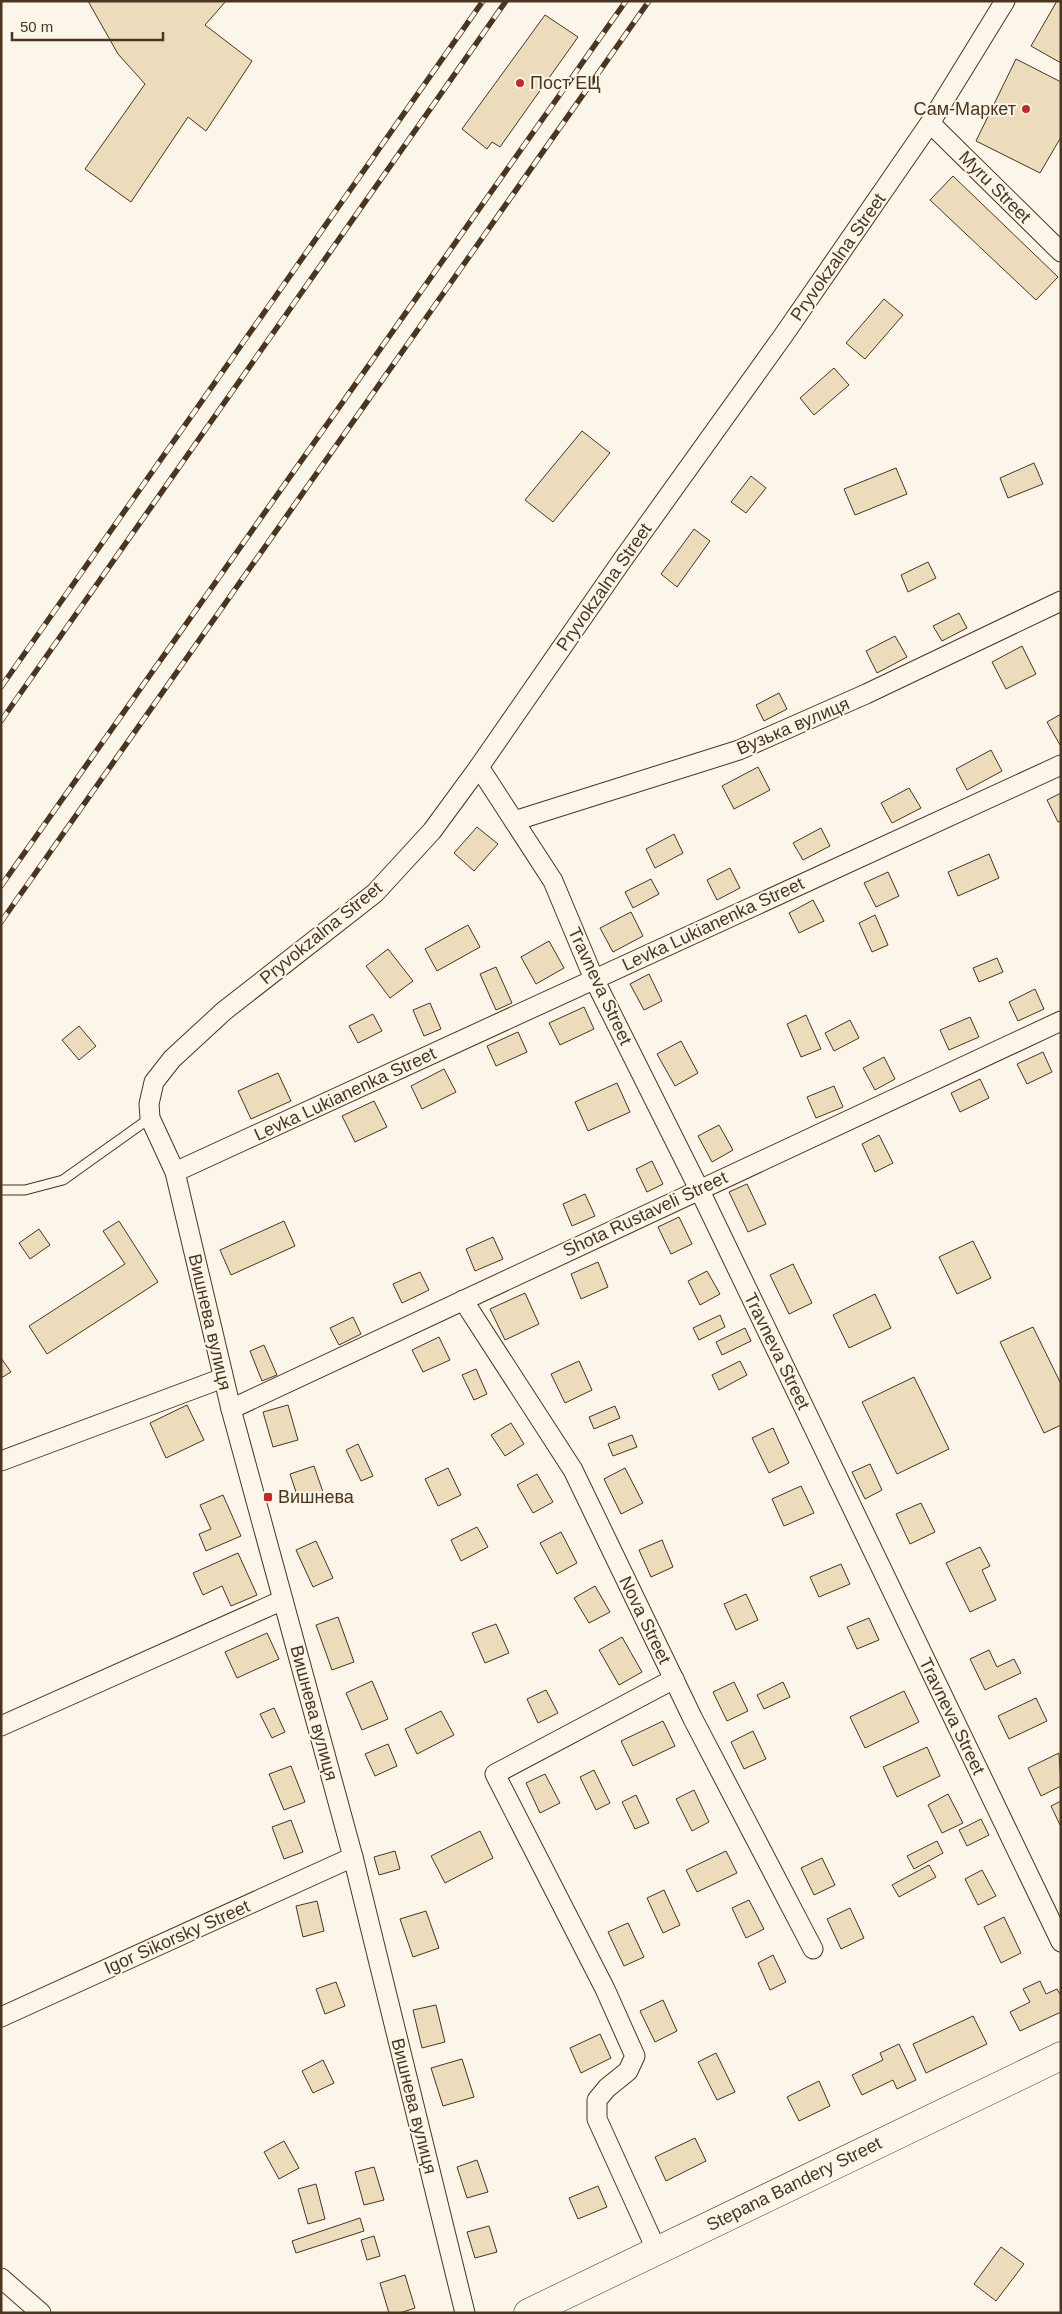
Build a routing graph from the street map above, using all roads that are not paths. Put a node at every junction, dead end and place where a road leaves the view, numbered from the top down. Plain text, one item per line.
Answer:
1 (1005, 1) edge
2 (930, 123) junction
3 (1061, 252) edge
4 (1061, 602) edge
5 (1061, 765) edge
6 (479, 767) junction
7 (514, 821) junction
8 (594, 979) junction
9 (1061, 1021) edge
10 (150, 1118) junction
11 (175, 1172) junction
12 (699, 1189) junction
13 (1, 1190) edge
14 (463, 1300) junction
15 (223, 1378) junction
16 (231, 1409) junction
17 (1, 1461) edge
18 (283, 1600) junction
19 (674, 1680) junction
20 (1, 1726) edge
21 (353, 1857) junction
22 (1061, 1942) edge
23 (813, 1949) dead end
24 (1, 2017) edge
25 (1061, 2056) edge
26 (656, 2251) junction
27 (1, 2278) edge
28 (41, 2313) edge
29 (465, 2313) edge
30 (528, 2313) edge

1 - 2 street, Pryvokzalna Street
2 - 3 street, Myru Street
2 - 6 street, Pryvokzalna Street
4 - 7 street, Вузька вулиця
5 - 8 street, Levka Lukianenka Street
6 - 7 street, Travneva Street
6 - 10 street, Pryvokzalna Street
7 - 8 street, Travneva Street
8 - 11 street, Levka Lukianenka Street
8 - 12 street, Travneva Street
9 - 12 street, Shota Rustaveli Street
10 - 11 street, Вишнева вулиця
10 - 13 lane
11 - 15 street, Вишнева вулиця
12 - 14 street, Shota Rustaveli Street
12 - 22 street, Travneva Street
14 - 16 street, Shota Rustaveli Street
14 - 19 street, Nova Street
15 - 16 street, Вишнева вулиця
15 - 17 street
16 - 18 street, Вишнева вулиця
18 - 20 street
18 - 21 street, Вишнева вулиця
19 - 23 street, Nova Street
19 - 26 street
21 - 24 street, Igor Sikorsky Street
21 - 29 street, Вишнева вулиця
25 - 26 main road, Stepana Bandery Street
26 - 30 main road, Stepana Bandery Street
27 - 28 street

